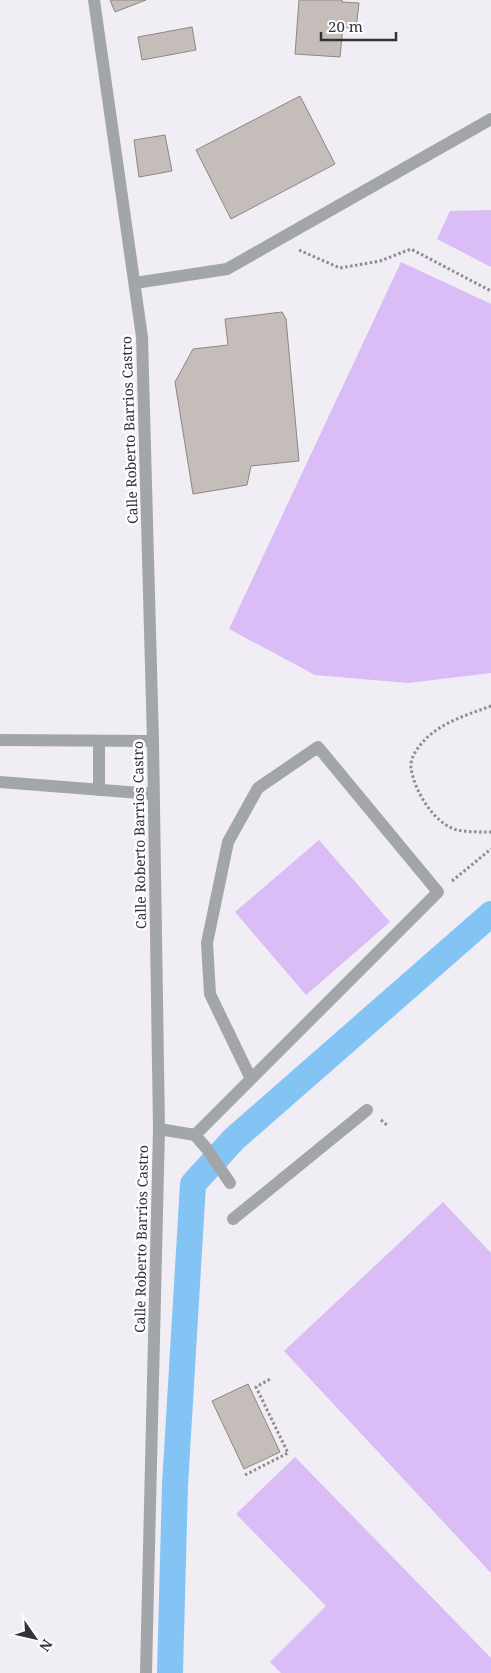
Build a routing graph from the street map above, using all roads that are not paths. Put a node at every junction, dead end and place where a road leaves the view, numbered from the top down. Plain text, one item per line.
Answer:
1 (94, 0) edge
2 (491, 119) edge
3 (134, 283) junction
4 (0, 740) edge
5 (99, 741) junction
6 (152, 741) junction
7 (0, 782) edge
8 (99, 790) junction
9 (153, 794) junction
10 (251, 1079) junction
11 (367, 1110) dead end
12 (159, 1129) junction
13 (195, 1135) junction
14 (230, 1183) dead end
15 (233, 1219) dead end
16 (146, 1673) edge

1 - 3 street, Calle Roberto Barrios Castro
2 - 3 street
3 - 6 street, Calle Roberto Barrios Castro
4 - 5 street
5 - 6 street
5 - 8 street
6 - 9 street, Calle Roberto Barrios Castro
7 - 8 street
8 - 9 street
9 - 12 street, Calle Roberto Barrios Castro
10 - 10 street
10 - 13 street
11 - 15 street
12 - 13 street
12 - 16 street, Calle Roberto Barrios Castro
13 - 14 street

